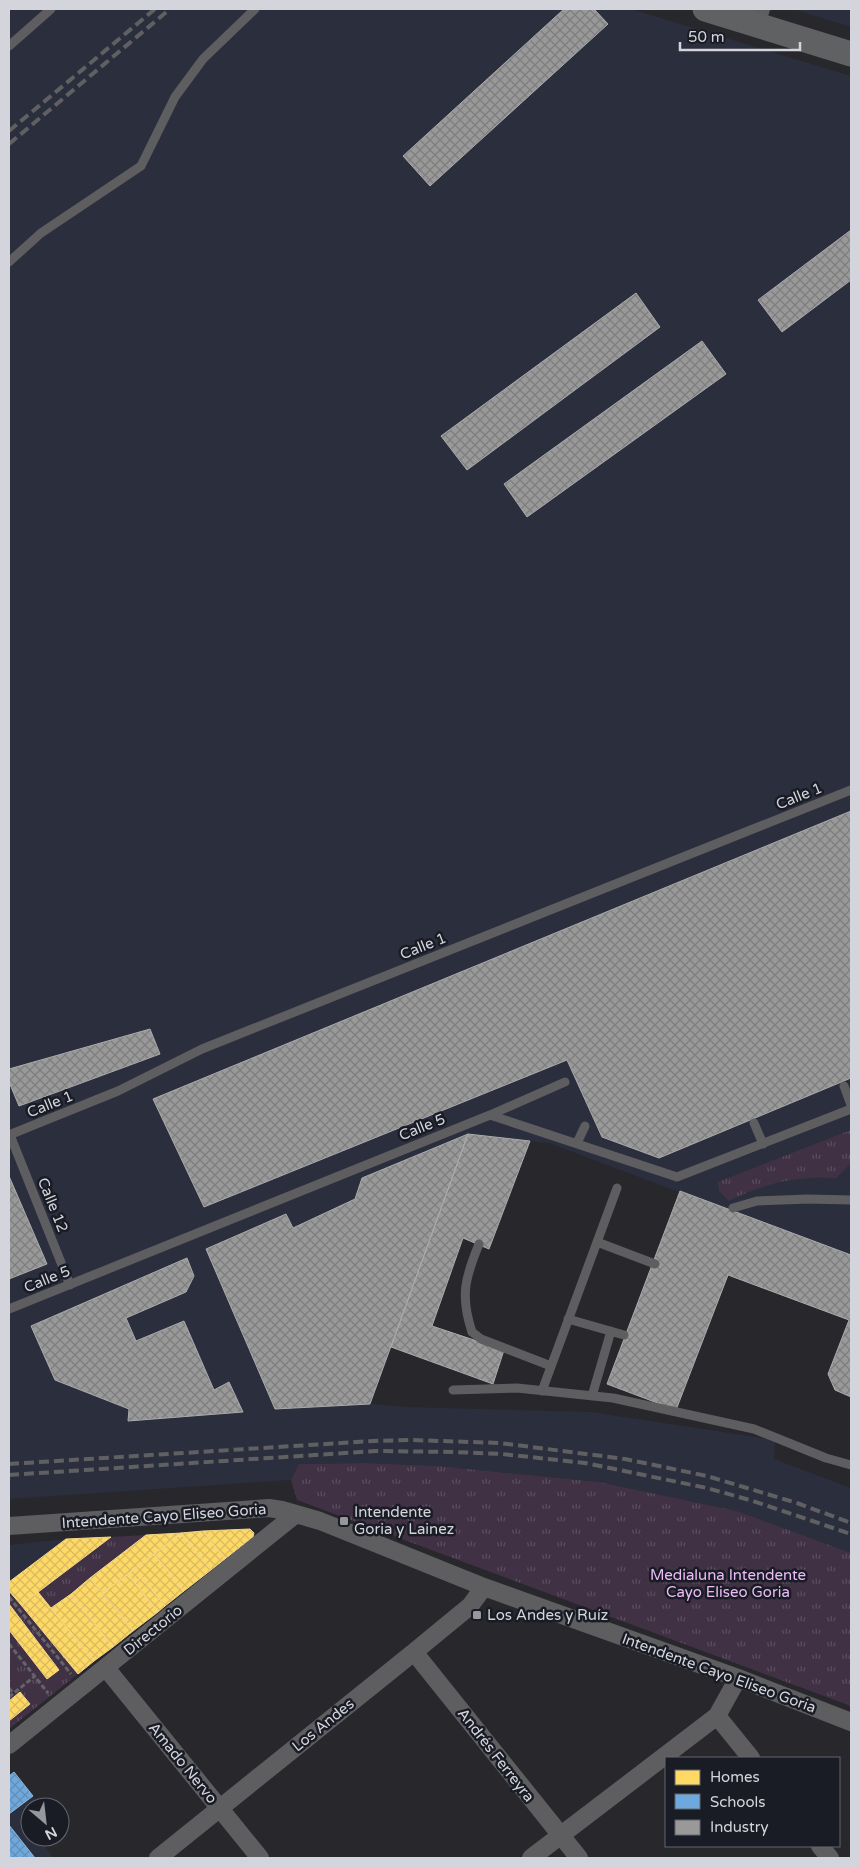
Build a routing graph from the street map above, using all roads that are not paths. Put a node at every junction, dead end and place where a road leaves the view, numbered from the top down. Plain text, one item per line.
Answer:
1 (52, 9) edge
2 (255, 9) edge
3 (705, 9) edge
4 (758, 16) edge
5 (9, 46) edge
6 (851, 54) edge
7 (9, 262) edge
8 (851, 790) edge
9 (566, 1082) dead end
10 (844, 1086) dead end
11 (851, 1107) edge
12 (490, 1115) junction
13 (754, 1123) dead end
14 (585, 1126) dead end
15 (9, 1135) edge
16 (577, 1143) junction
17 (763, 1144) junction
18 (617, 1188) dead end
19 (851, 1200) edge
20 (733, 1208) dead end
21 (597, 1242) junction
22 (479, 1244) dead end
23 (655, 1264) dead end
24 (70, 1285) junction
25 (9, 1309) edge
26 (568, 1319) junction
27 (611, 1331) junction
28 (624, 1335) dead end
29 (551, 1366) junction
30 (453, 1390) dead end
31 (542, 1391) junction
32 (592, 1396) junction
33 (851, 1465) edge
34 (296, 1514) junction
35 (9, 1526) edge
36 (484, 1587) junction
37 (414, 1652) junction
38 (106, 1668) junction
39 (738, 1678) junction
40 (717, 1716) junction
41 (851, 1722) edge
42 (9, 1745) edge
43 (750, 1757) edge
44 (220, 1808) junction
45 (560, 1835) junction
46 (821, 1847) edge
47 (158, 1858) edge
48 (260, 1858) edge
49 (531, 1858) edge
50 (579, 1858) edge
51 (830, 1858) edge

1 - 5 lane
2 - 7 lane
3 - 4 street
4 - 6 street
8 - 15 lane, Calle 1
9 - 12 lane, Calle 5
10 - 11 lane
11 - 17 lane
12 - 16 lane
12 - 24 lane, Calle 5
13 - 17 lane
14 - 16 lane
15 - 24 lane, Calle 12
16 - 17 lane
18 - 21 lane
19 - 20 lane
21 - 23 lane
21 - 26 lane
22 - 29 lane
24 - 25 lane, Calle 5
26 - 27 lane
26 - 29 lane
27 - 28 lane
27 - 32 lane
29 - 31 lane
30 - 31 lane
31 - 32 lane
32 - 33 lane
34 - 35 street, Intendente Cayo Eliseo Goria
34 - 36 street, Intendente Cayo Eliseo Goria
34 - 38 street, Directorio
36 - 37 street, Los Andes
36 - 39 street, Intendente Cayo Eliseo Goria
37 - 44 street, Los Andes
37 - 45 street, Andrés Ferreyra
38 - 42 street, Directorio
38 - 44 street, Amado Nervo
39 - 40 street
39 - 41 street, Intendente Cayo Eliseo Goria
40 - 43 street
40 - 45 street
44 - 47 street, Los Andes
44 - 48 street, Amado Nervo
45 - 49 street
45 - 50 street, Andrés Ferreyra
46 - 51 street

